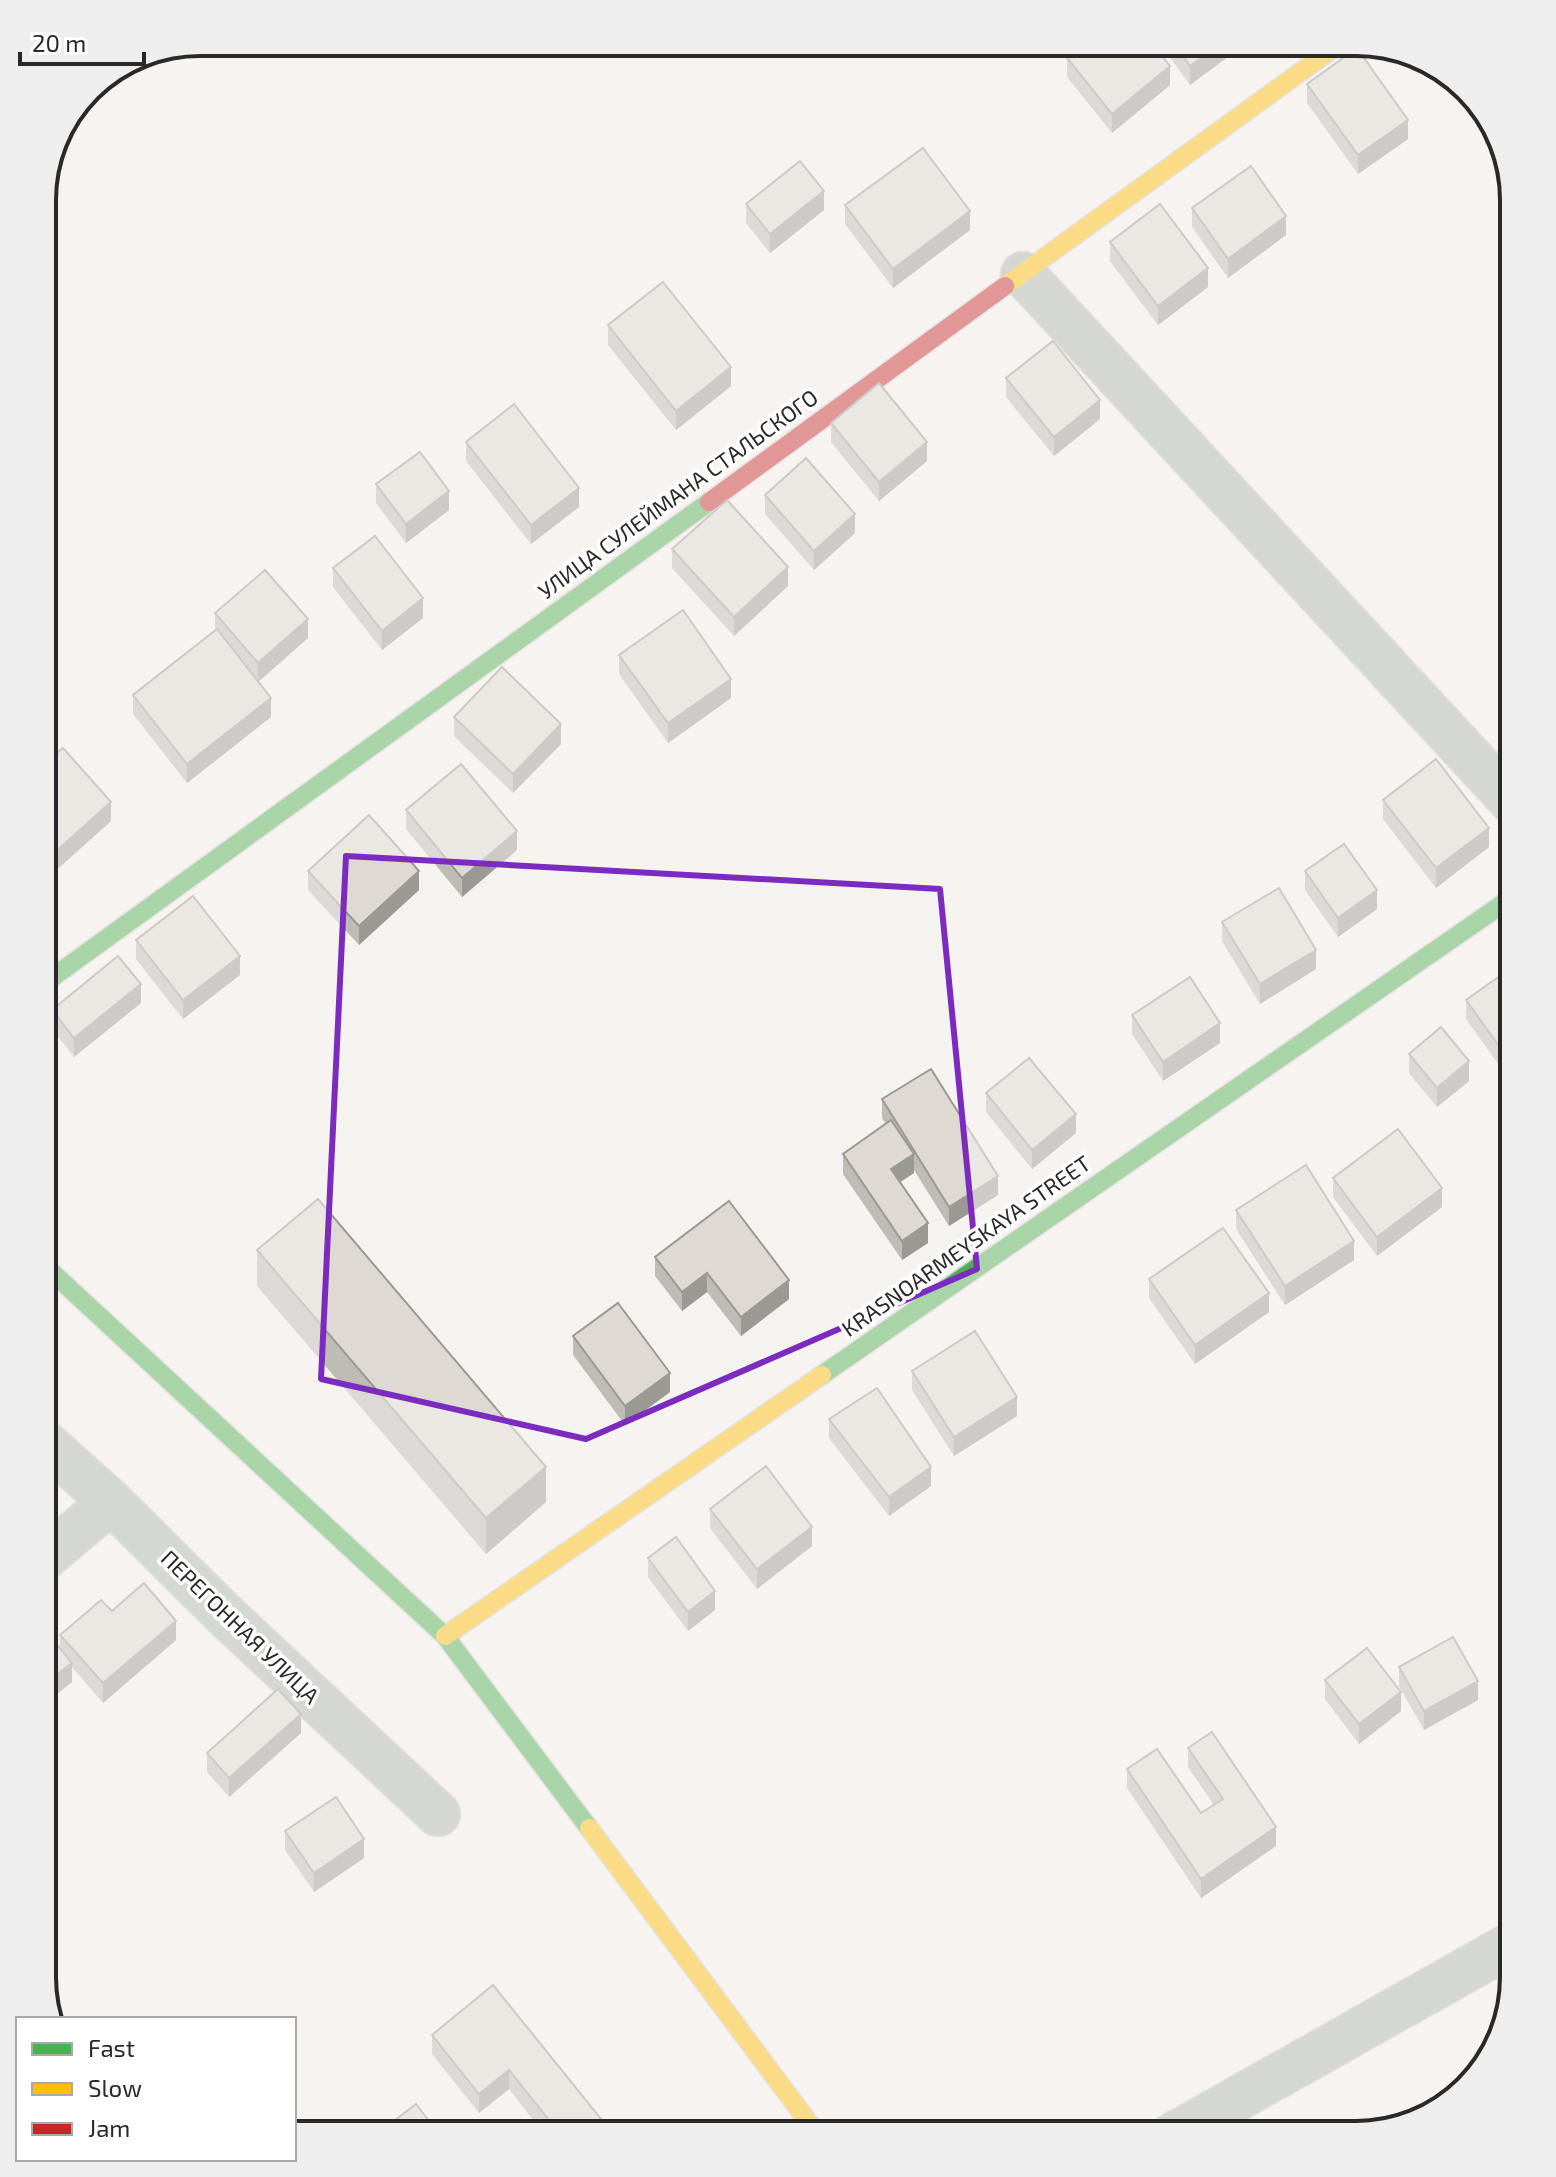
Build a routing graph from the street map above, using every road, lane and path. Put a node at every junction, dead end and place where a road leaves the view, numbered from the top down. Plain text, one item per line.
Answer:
1 (1323, 56) edge
2 (1023, 274) junction
3 (1500, 789) edge
4 (1500, 906) edge
5 (56, 975) edge
6 (56, 1276) edge
7 (56, 1453) edge
8 (111, 1502) junction
9 (56, 1548) edge
10 (445, 1636) junction
11 (438, 1814) dead end
12 (1500, 1951) edge
13 (808, 2121) edge
14 (1198, 2121) edge

1 - 2 street, УЛИЦА СУЛЕЙМАНА СТАЛЬСКОГО
2 - 3 street
2 - 5 street, УЛИЦА СУЛЕЙМАНА СТАЛЬСКОГО
4 - 10 street, KRASNOARMEYSKAYA STREET
6 - 10 street
7 - 8 street, ПЕРЕГОННАЯ УЛИЦА
8 - 9 street
8 - 11 street, ПЕРЕГОННАЯ УЛИЦА
10 - 13 street
12 - 14 street

